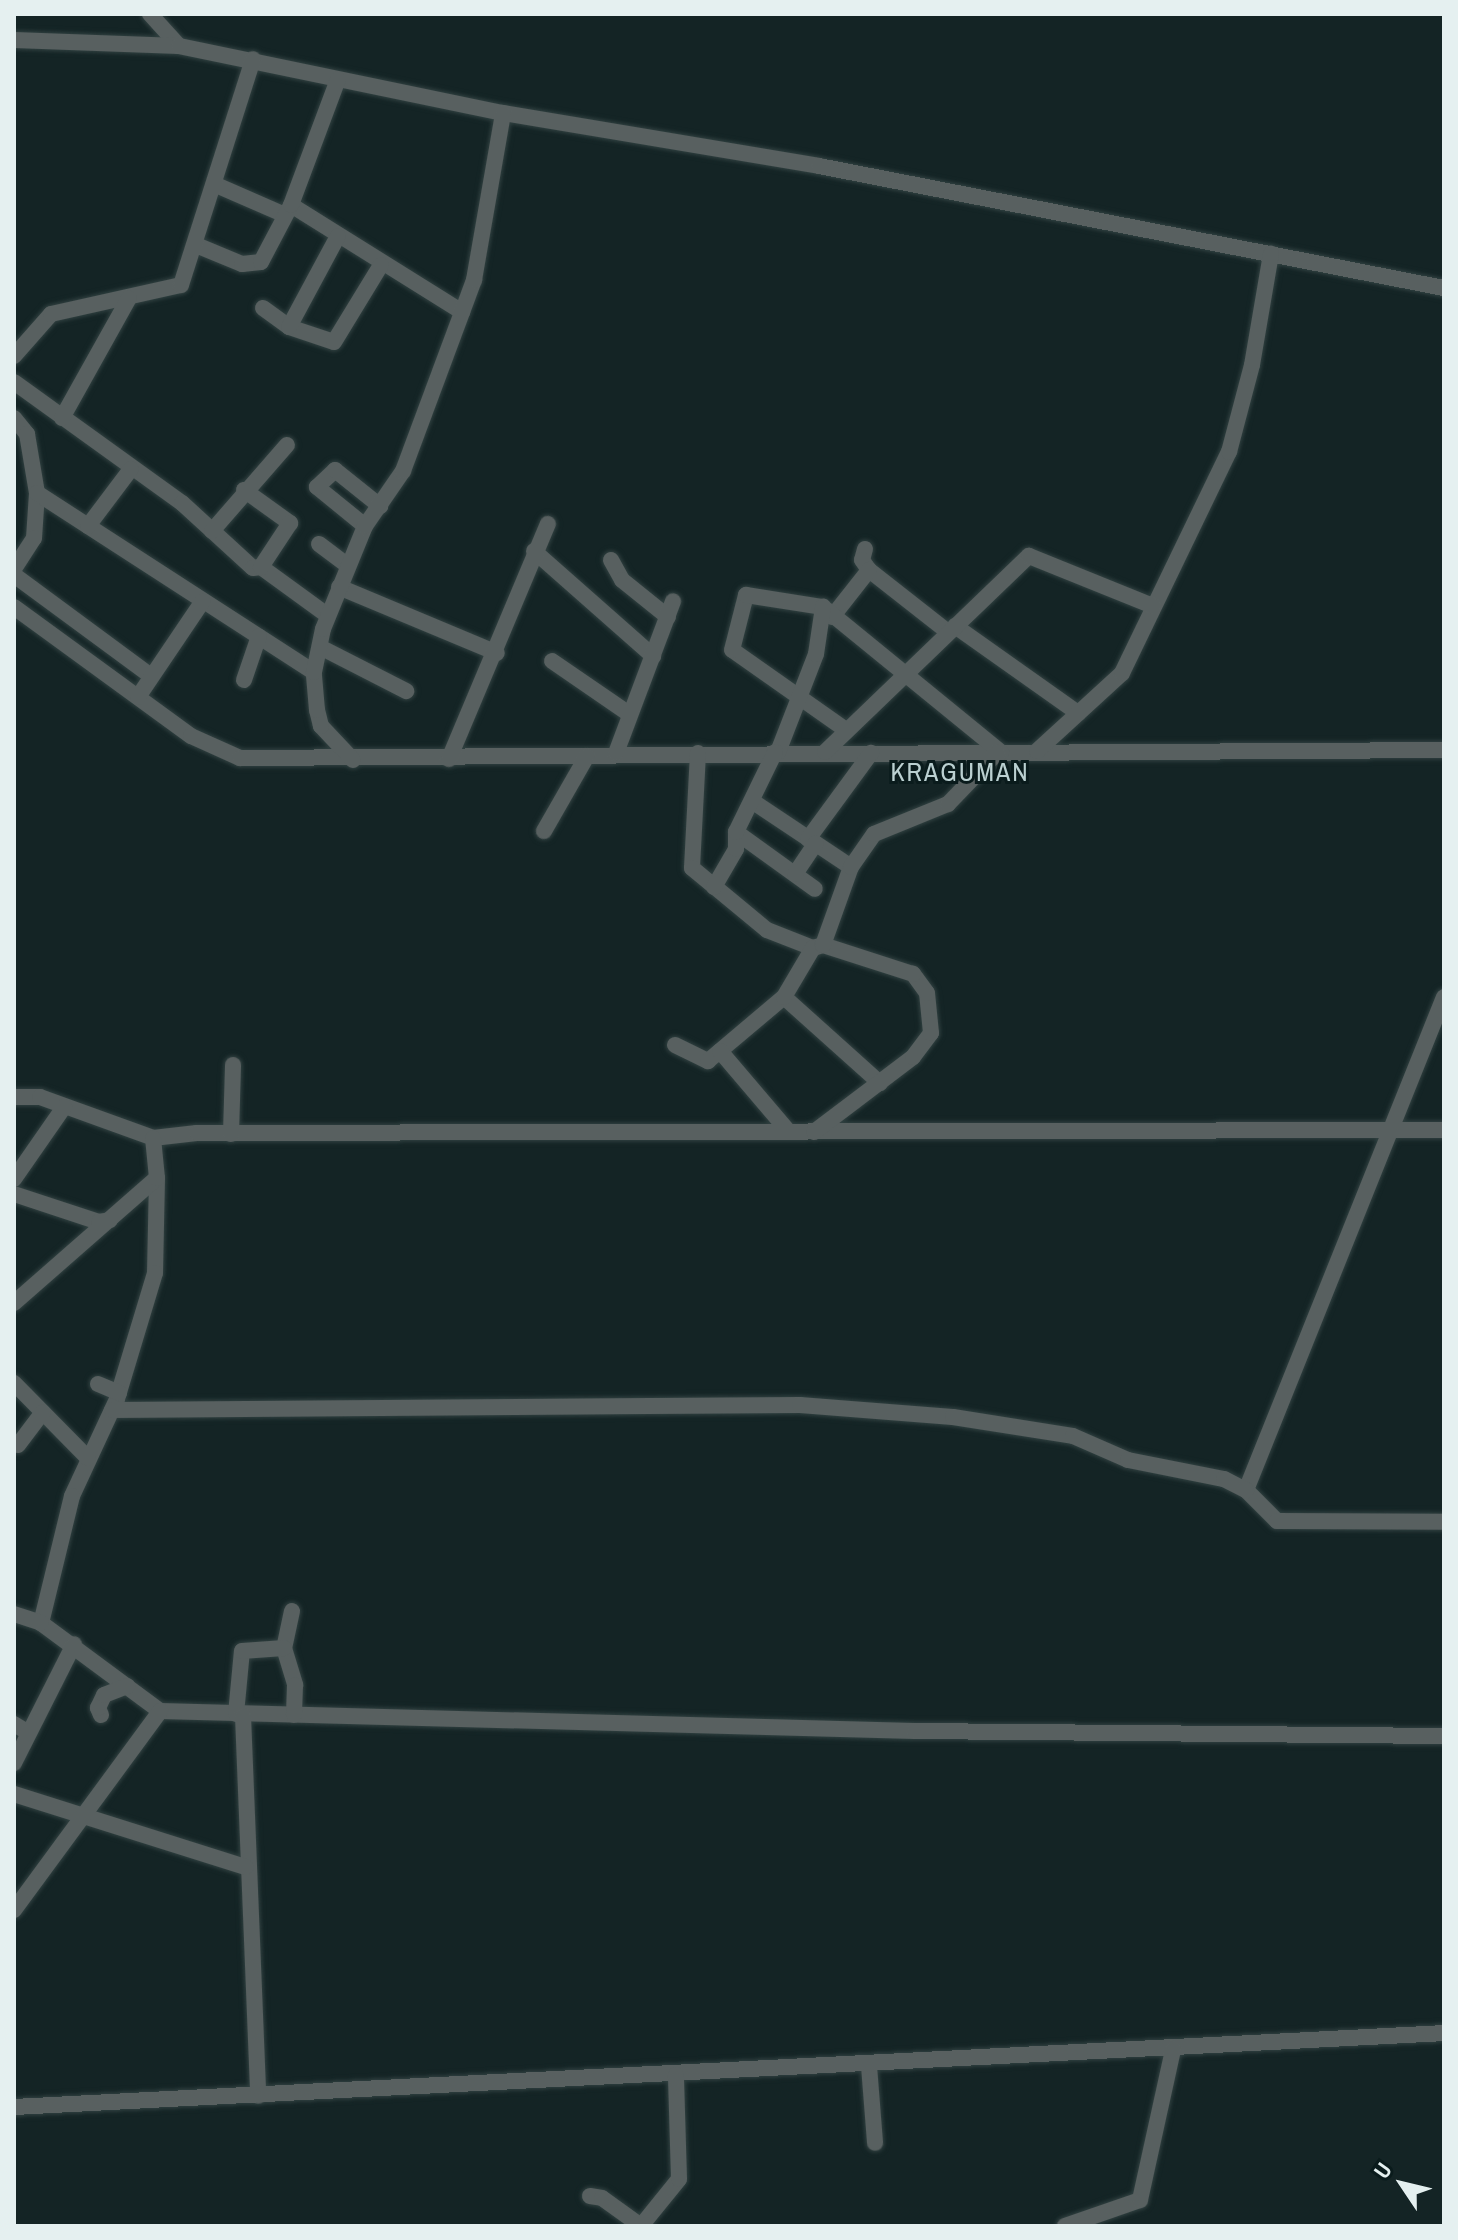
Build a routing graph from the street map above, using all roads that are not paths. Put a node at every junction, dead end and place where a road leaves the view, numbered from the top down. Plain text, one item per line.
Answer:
1 (150, 14) edge
2 (14, 40) edge
3 (179, 46) junction
4 (253, 59) junction
5 (338, 79) junction
6 (503, 113) junction
7 (214, 184) junction
8 (288, 210) junction
9 (338, 236) junction
10 (196, 245) junction
11 (1271, 254) junction
12 (381, 265) junction
13 (1444, 288) edge
14 (129, 298) junction
15 (263, 308) dead end
16 (462, 312) junction
17 (289, 327) junction
18 (14, 356) edge
19 (14, 382) edge
20 (14, 418) edge
21 (62, 418) junction
22 (287, 445) dead end
23 (131, 469) junction
24 (244, 490) junction
25 (37, 493) junction
26 (380, 506) junction
27 (548, 524) dead end
28 (88, 526) junction
29 (365, 526) junction
30 (212, 531) junction
31 (319, 544) dead end
32 (865, 549) dead end
33 (534, 551) junction
34 (611, 560) dead end
35 (348, 566) junction
36 (261, 567) junction
37 (14, 569) edge
38 (869, 570) junction
39 (14, 575) edge
40 (339, 587) junction
41 (202, 602) junction
42 (1153, 606) junction
43 (14, 607) edge
44 (828, 612) junction
45 (327, 615) junction
46 (951, 629) junction
47 (259, 636) junction
48 (320, 647) junction
49 (497, 653) junction
50 (653, 656) junction
51 (552, 661) dead end
52 (314, 672) junction
53 (908, 672) junction
54 (151, 676) junction
55 (244, 680) dead end
56 (406, 691) dead end
57 (138, 697) junction
58 (798, 700) junction
59 (1078, 713) junction
60 (629, 714) junction
61 (846, 730) junction
62 (1444, 750) edge
63 (1037, 751) junction
64 (776, 752) junction
65 (825, 752) junction
66 (999, 752) junction
67 (616, 753) junction
68 (698, 753) junction
69 (871, 753) junction
70 (587, 756) junction
71 (449, 759) junction
72 (353, 760) junction
73 (752, 801) junction
74 (544, 831) dead end
75 (736, 832) junction
76 (812, 841) junction
77 (851, 867) junction
78 (795, 874) junction
79 (714, 887) junction
80 (815, 889) dead end
81 (818, 946) junction
82 (784, 997) junction
83 (1444, 997) edge
84 (675, 1045) dead end
85 (720, 1051) junction
86 (233, 1065) dead end
87 (880, 1083) junction
88 (14, 1097) edge
89 (64, 1107) junction
90 (1392, 1129) junction
91 (1444, 1130) edge
92 (789, 1132) junction
93 (814, 1132) junction
94 (231, 1134) junction
95 (153, 1138) junction
96 (157, 1178) junction
97 (14, 1179) edge
98 (14, 1194) edge
99 (110, 1220) junction
100 (14, 1303) edge
101 (14, 1383) edge
102 (98, 1384) dead end
103 (119, 1393) junction
104 (112, 1410) junction
105 (43, 1412) junction
106 (18, 1445) dead end
107 (88, 1458) junction
108 (1246, 1490) junction
109 (1444, 1522) edge
110 (292, 1611) dead end
111 (14, 1614) edge
112 (41, 1623) junction
113 (74, 1644) junction
114 (284, 1648) junction
115 (127, 1686) junction
116 (160, 1711) junction
117 (101, 1715) dead end
118 (240, 1715) junction
119 (294, 1715) junction
120 (14, 1724) edge
121 (29, 1733) junction
122 (1444, 1736) edge
123 (14, 1763) edge
124 (14, 1794) edge
125 (84, 1813) junction
126 (246, 1867) junction
127 (14, 1910) edge
128 (1444, 2033) edge
129 (1173, 2050) junction
130 (869, 2066) junction
131 (676, 2075) junction
132 (258, 2096) junction
133 (14, 2107) edge
134 (875, 2143) dead end
135 (590, 2196) dead end
136 (648, 2224) edge
137 (1065, 2226) edge

1 - 3 street
2 - 3 street
3 - 4 street
4 - 5 street
4 - 7 street
5 - 6 street
5 - 8 street
6 - 11 street
6 - 16 street
7 - 8 street
7 - 10 street
8 - 9 street
8 - 10 street
9 - 12 street
9 - 17 street
10 - 14 street
11 - 13 street
11 - 42 street
12 - 16 street
12 - 17 street
14 - 18 street
14 - 21 street
15 - 17 street
16 - 26 street
19 - 21 street
20 - 25 street
21 - 23 street
22 - 24 street
23 - 28 street
23 - 30 street
24 - 30 street
24 - 36 street
25 - 28 street
25 - 37 street
26 - 29 street
26 - 29 street
27 - 33 street
28 - 41 street
29 - 35 street
30 - 36 street
31 - 35 street
32 - 38 street
33 - 49 street
33 - 50 street
34 - 50 street
35 - 40 street
36 - 45 street
38 - 44 street
38 - 46 street
39 - 54 street
40 - 45 street
40 - 49 street
41 - 47 street
41 - 54 street
42 - 46 street
42 - 59 street
43 - 57 street
44 - 53 street
44 - 58 street
44 - 58 street
45 - 48 street
46 - 53 street
46 - 59 street
47 - 52 street
47 - 55 street
48 - 52 street
48 - 56 street
49 - 71 street
50 - 60 street
51 - 60 street
52 - 72 street
53 - 61 street
53 - 66 street
54 - 57 street
57 - 72 street
58 - 61 street
58 - 64 street
59 - 63 street
60 - 67 street
61 - 65 street
62 - 63 street
63 - 66 street
64 - 65 street
64 - 68 street
64 - 73 street
65 - 69 street
66 - 69 street
66 - 77 street
67 - 68 street
67 - 70 street
68 - 79 street
69 - 76 street
70 - 71 street
70 - 74 street
71 - 72 street
73 - 75 street
73 - 76 street
75 - 78 street
75 - 79 street
76 - 77 street
76 - 78 street
77 - 81 street
78 - 80 street
79 - 81 street
81 - 82 street
81 - 87 street
82 - 85 street
82 - 87 street
83 - 90 street
84 - 85 street
85 - 92 street
86 - 94 street
87 - 93 street
88 - 89 street
89 - 95 street
89 - 97 street
90 - 91 street
90 - 93 street
90 - 108 street
92 - 93 street
92 - 94 street
94 - 95 street
95 - 96 street
96 - 99 street
96 - 103 street
98 - 99 street
99 - 100 street
101 - 105 street
102 - 103 street
103 - 104 street
104 - 107 street
104 - 108 street
105 - 106 street
105 - 107 street
107 - 112 street
108 - 109 street
110 - 114 street
111 - 112 street
112 - 113 street
113 - 115 street
113 - 121 street
114 - 118 street
114 - 119 street
115 - 116 street
115 - 117 street
116 - 118 street
116 - 125 street
118 - 119 street
118 - 126 street
119 - 122 street
120 - 121 street
121 - 123 street
124 - 125 street
125 - 126 street
125 - 127 street
126 - 132 street
128 - 129 street
129 - 130 street
129 - 137 street
130 - 131 street
130 - 134 street
131 - 132 street
131 - 136 street
132 - 133 street
135 - 136 street

